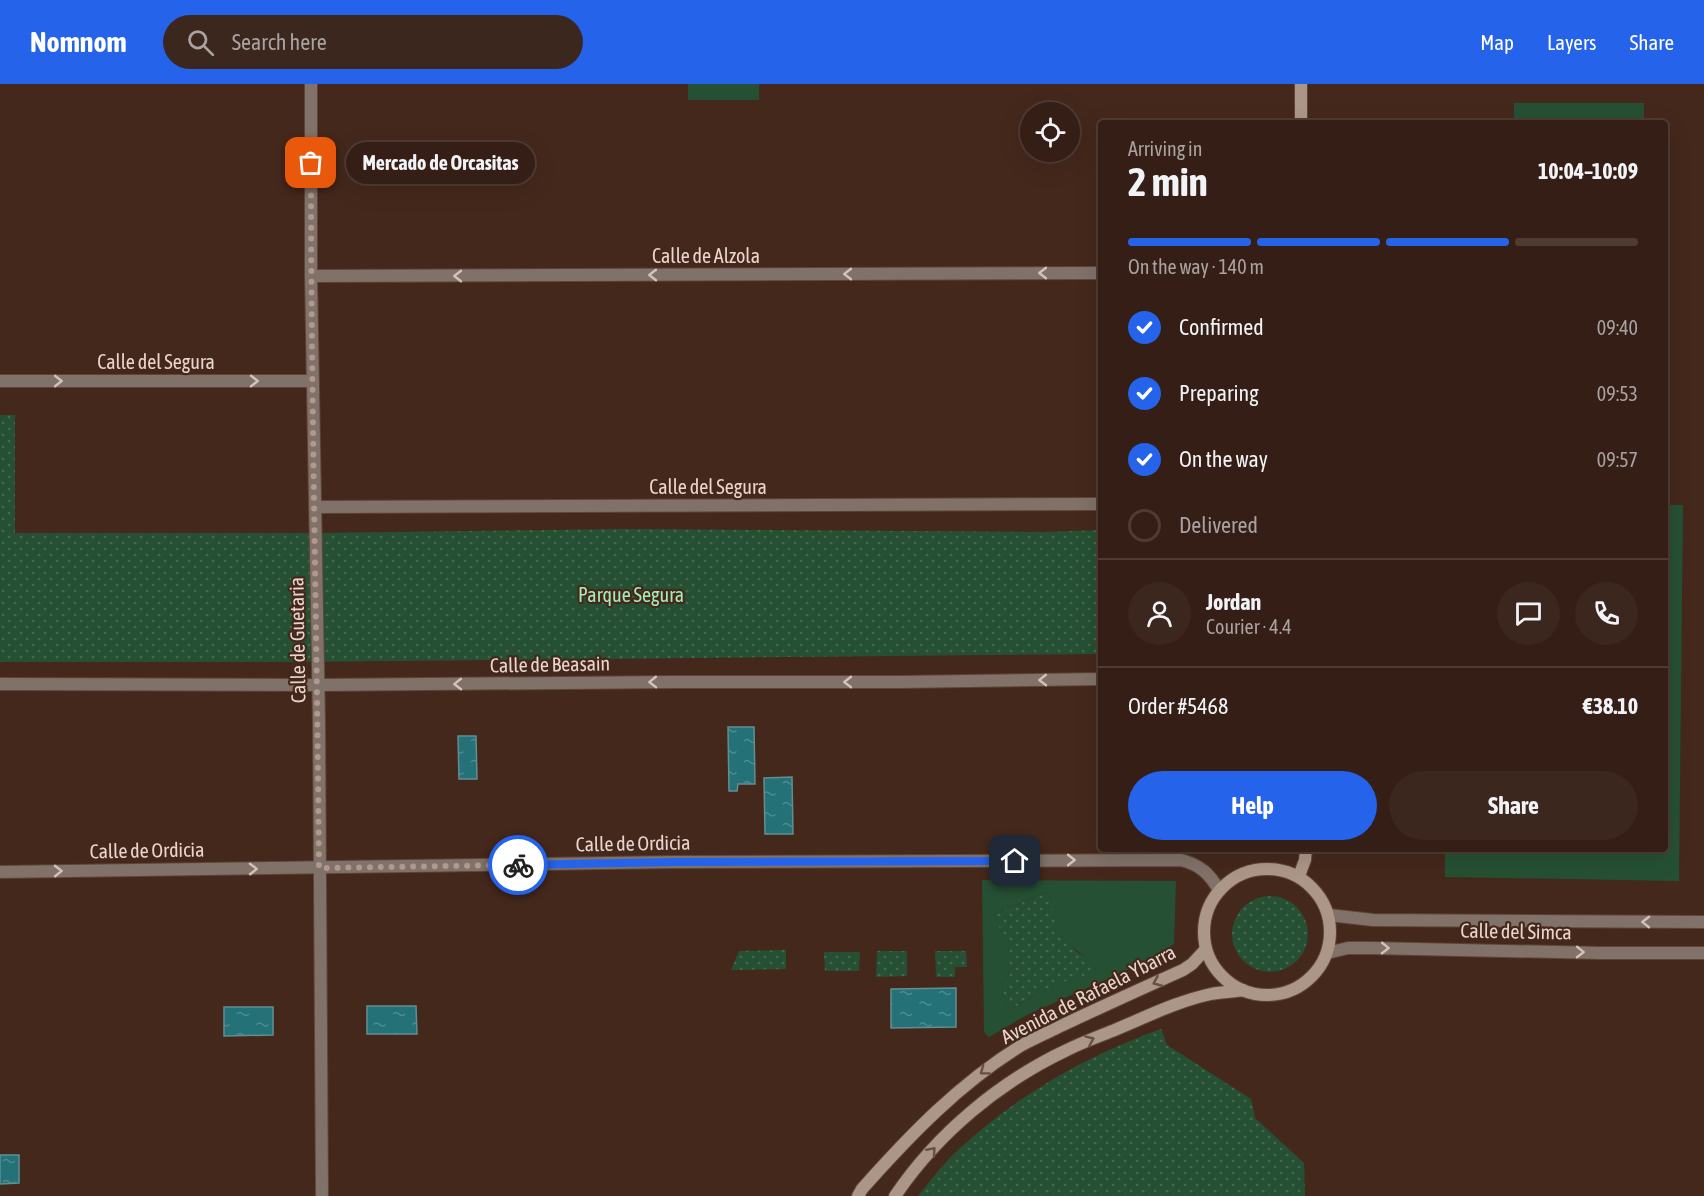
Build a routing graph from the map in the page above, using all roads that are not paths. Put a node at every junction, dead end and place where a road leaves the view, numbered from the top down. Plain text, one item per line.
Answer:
1 (311, 84) edge
2 (1301, 84) edge
3 (1301, 120) edge
4 (1098, 273) edge
5 (311, 276) junction
6 (0, 381) edge
7 (312, 381) junction
8 (1098, 504) edge
9 (315, 507) junction
10 (1098, 679) edge
11 (0, 684) edge
12 (317, 685) junction
13 (1306, 852) edge
14 (319, 868) junction
15 (0, 872) edge
16 (1299, 876) junction
17 (1219, 890) junction
18 (1329, 915) junction
19 (1704, 922) edge
20 (1204, 950) junction
21 (1327, 953) junction
22 (1704, 953) edge
23 (1243, 990) junction
24 (322, 1196) edge
25 (858, 1196) edge
26 (894, 1196) edge

1 - 5 street, Calle de Guetaria
2 - 3 main road
4 -> 5 street, Calle de Alzola
5 - 7 street, Calle de Guetaria
6 -> 7 street, Calle del Segura
7 - 9 street, Calle de Guetaria
8 - 9 street, Calle del Segura
9 - 12 street, Calle de Guetaria
10 -> 12 street, Calle de Beasain
11 - 12 street, Calle de Beasain
12 - 14 street, Calle de Guetaria
13 - 16 main road
15 -> 14 street, Calle de Ordicia
14 -> 17 street, Calle de Ordicia
14 - 24 street, Calle de Guetaria
16 - 17 main road, Avenida de Rafaela Ybarra
16 - 18 main road, Avenida de Rafaela Ybarra
17 - 20 main road, Avenida de Rafaela Ybarra
19 -> 18 street, Calle del Simca
18 - 21 main road, Avenida de Rafaela Ybarra
20 - 23 main road, Avenida de Rafaela Ybarra
20 -> 25 main road, Avenida de Rafaela Ybarra
21 -> 22 street, Calle del Simca
21 - 23 main road, Avenida de Rafaela Ybarra
26 -> 23 main road, Avenida de Rafaela Ybarra

